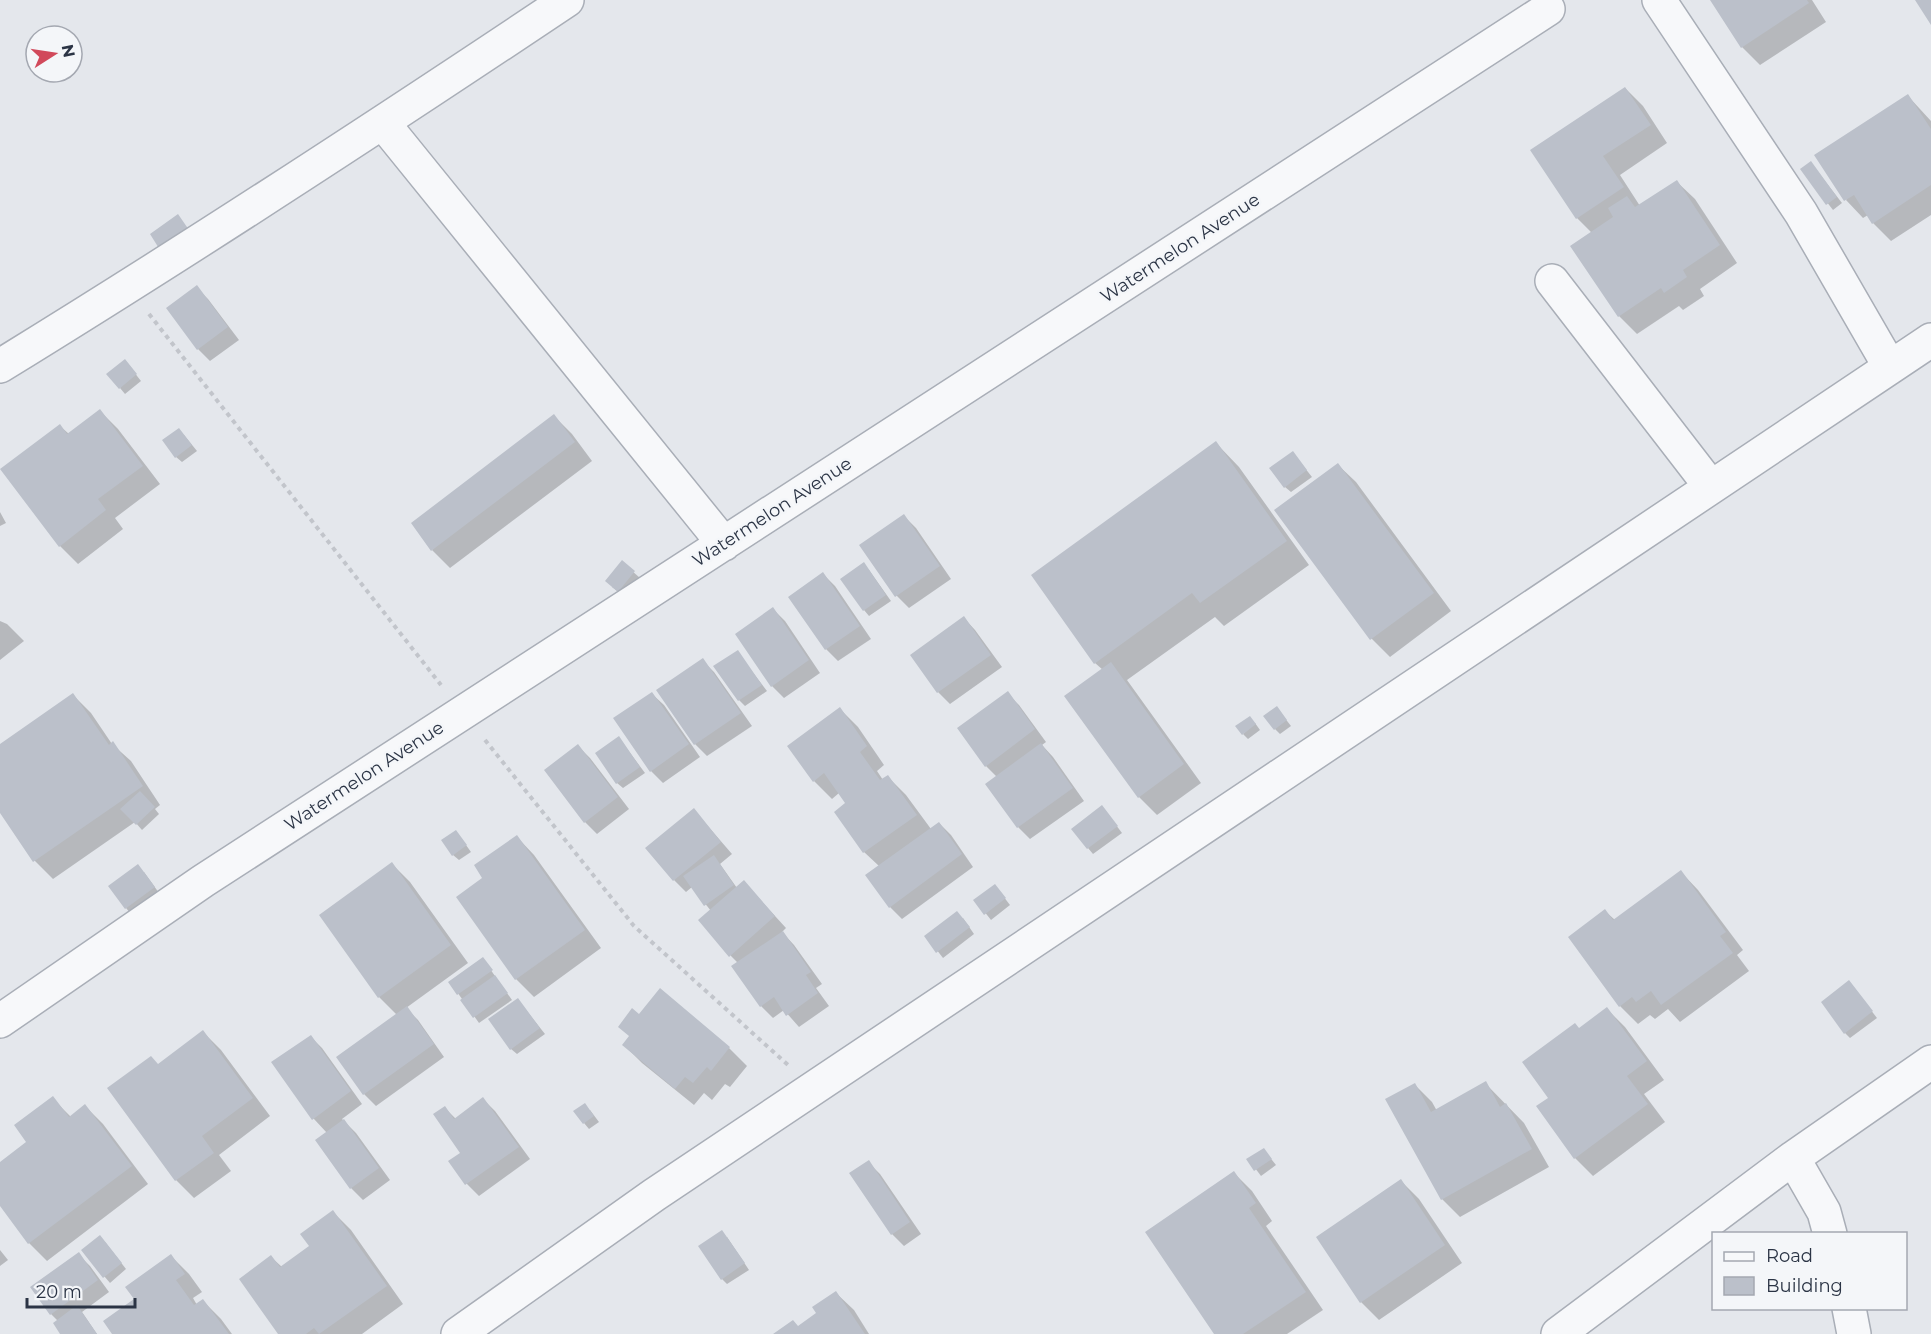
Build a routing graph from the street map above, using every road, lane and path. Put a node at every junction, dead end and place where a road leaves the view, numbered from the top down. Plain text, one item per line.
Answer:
1 (567, 0) edge
2 (1659, 0) edge
3 (1548, 9) dead end
4 (383, 123) junction
5 (1552, 281) dead end
6 (1931, 340) edge
7 (0, 366) edge
8 (1890, 368) junction
9 (1711, 487) junction
10 (724, 544) junction
11 (0, 1021) edge
12 (1931, 1062) edge
13 (1793, 1158) junction
14 (1830, 1232) edge
15 (1850, 1310) edge
16 (458, 1334) edge
17 (1558, 1334) edge
18 (1854, 1334) edge

1 - 4 street
2 - 8 street
3 - 10 street, Watermelon Avenue
4 - 7 street
4 - 10 street
5 - 9 street
6 - 8 street
8 - 9 street
9 - 16 street
10 - 11 street, Watermelon Avenue
12 - 13 street
13 - 14 street
13 - 17 street
15 - 18 street

